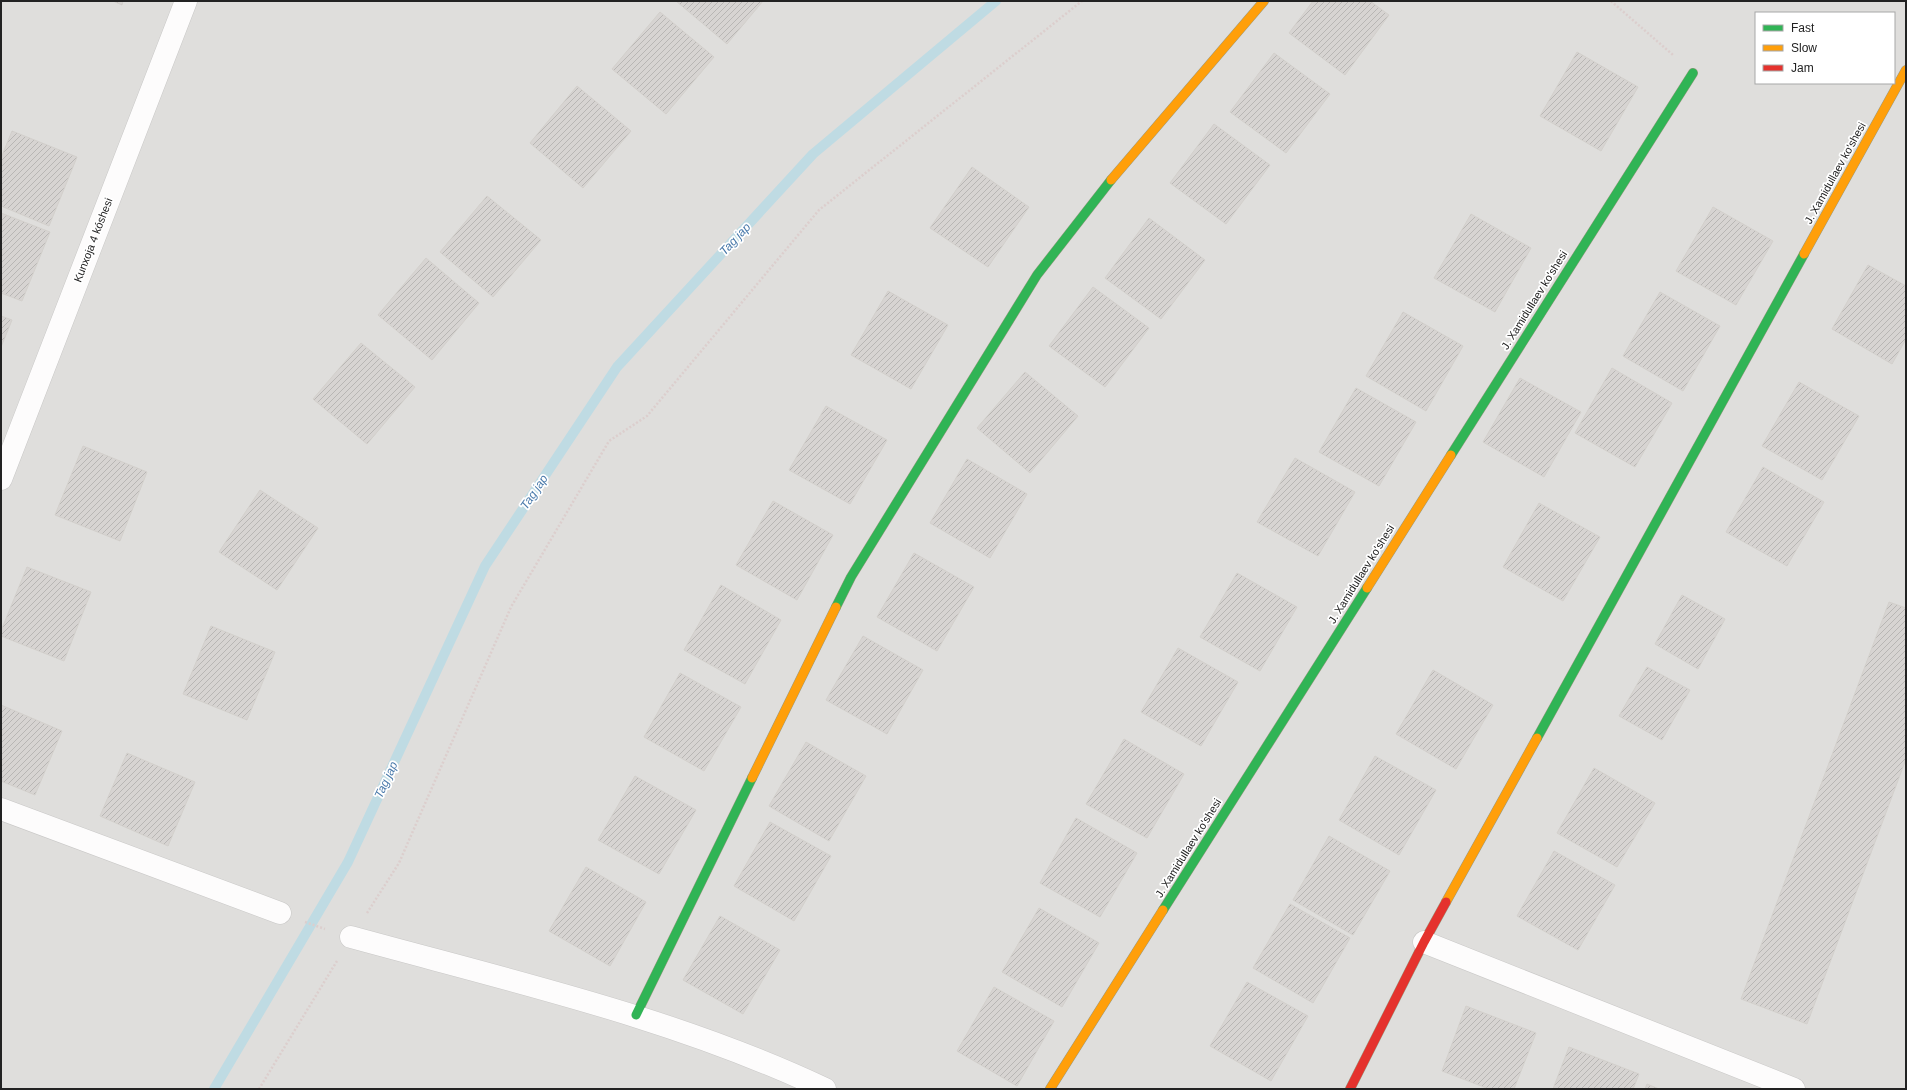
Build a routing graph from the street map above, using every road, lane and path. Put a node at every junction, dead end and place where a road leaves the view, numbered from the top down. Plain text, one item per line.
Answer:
1 (186, 1) edge
2 (1082, 1) edge
3 (1264, 1) edge
4 (1612, 1) edge
5 (1906, 70) edge
6 (1693, 72) joint
7 (1, 479) edge
8 (1, 809) edge
9 (280, 913) joint
10 (351, 937) junction
11 (1424, 942) junction
12 (636, 1015) junction
13 (259, 1089) edge
14 (825, 1089) edge
15 (1050, 1089) edge
16 (1350, 1089) edge
17 (1794, 1089) edge

1 - 7 street, Kunxoja 4 kóshesi
2 - 10 path
3 - 12 street
4 - 6 path
5 - 11 street, J. Xamidullaev ko'shesi
6 - 15 street, J. Xamidullaev ko'shesi
8 - 9 street
9 - 10 path
10 - 12 street
10 - 13 path
11 - 16 street, J. Xamidullaev ko'shesi
11 - 17 street
12 - 14 street

